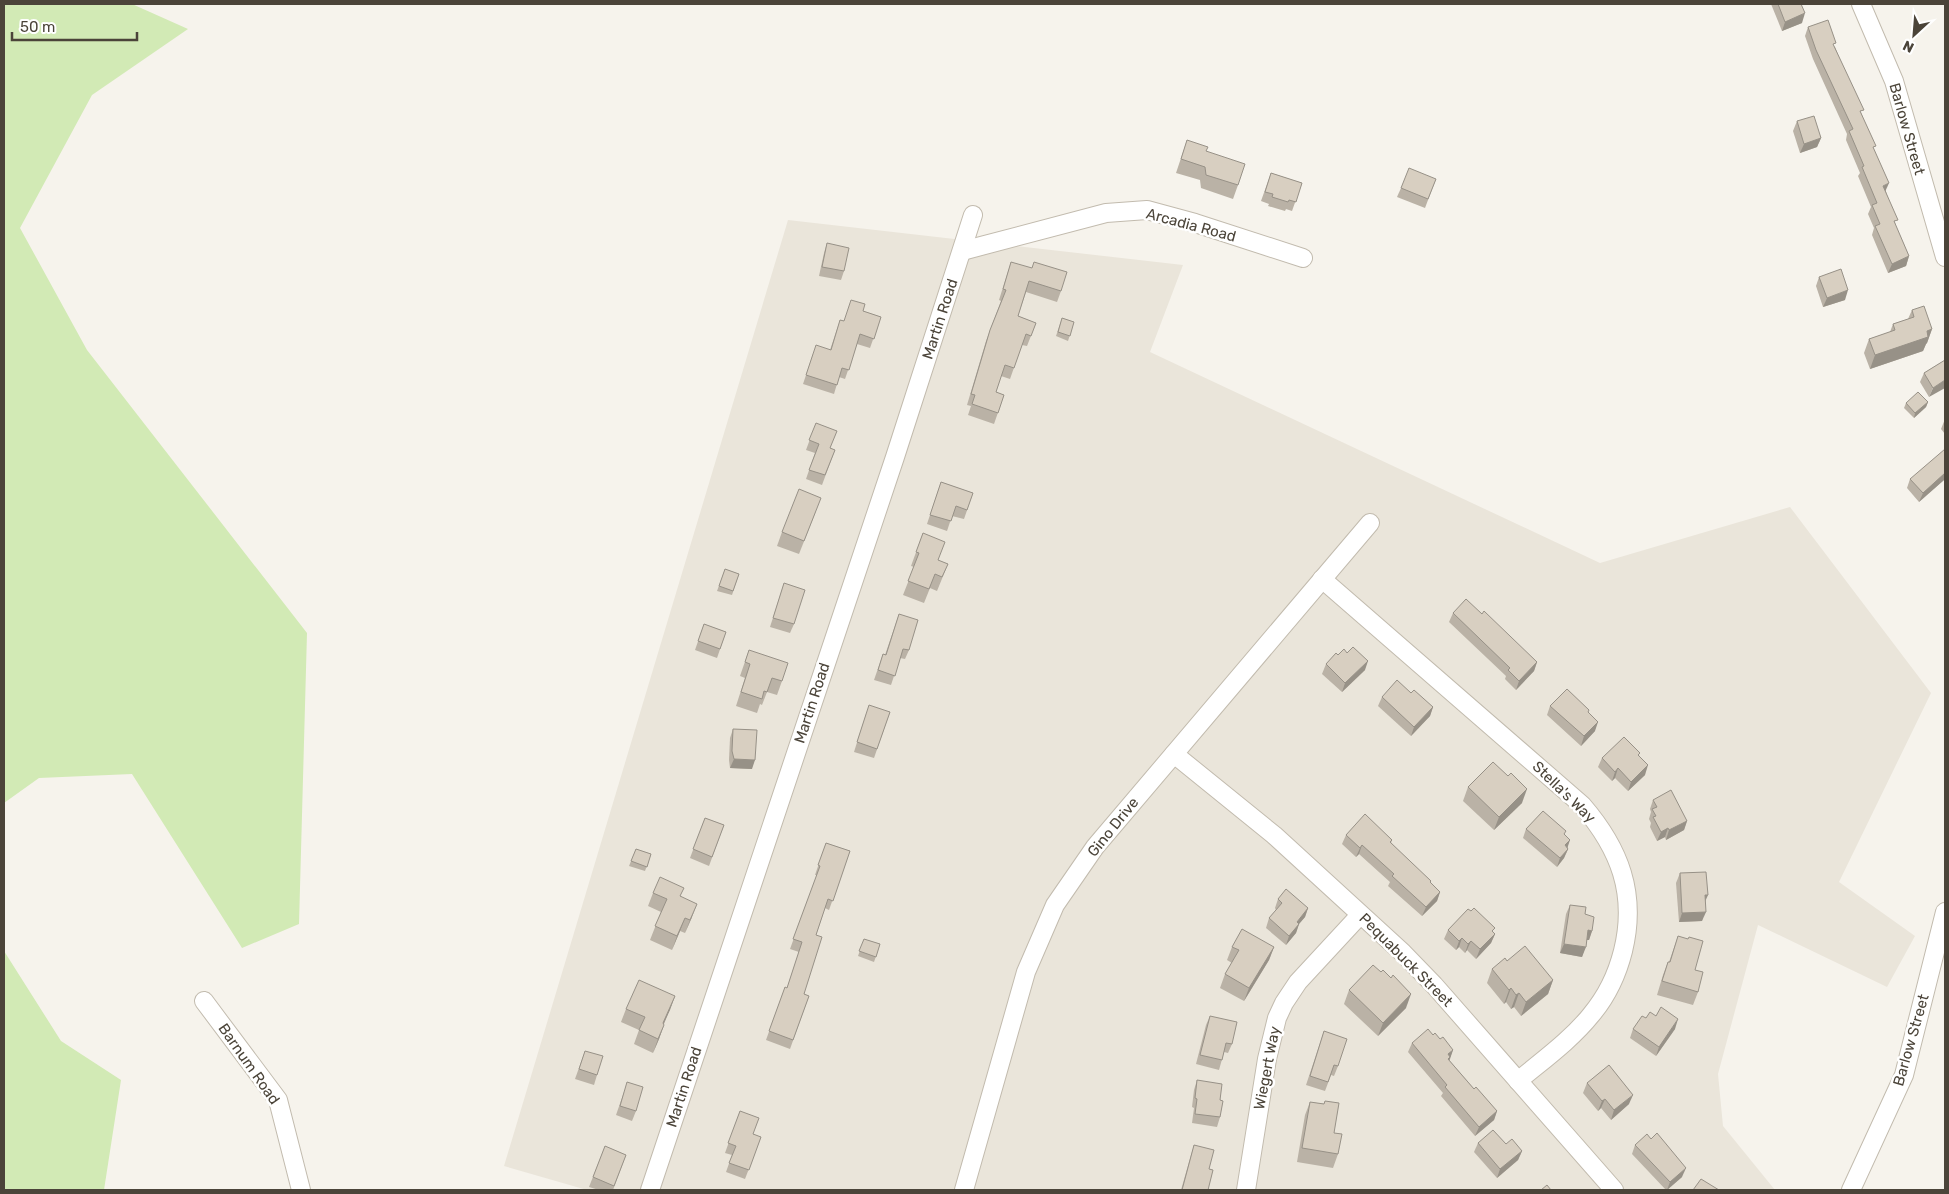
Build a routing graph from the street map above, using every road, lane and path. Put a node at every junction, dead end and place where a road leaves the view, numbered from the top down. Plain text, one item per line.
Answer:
1 (1861, 4) edge
2 (973, 216) dead end
3 (962, 251) junction
4 (1945, 257) edge
5 (1303, 258) dead end
6 (1370, 523) dead end
7 (1322, 579) junction
8 (1174, 754) junction
9 (1945, 912) edge
10 (1360, 914) junction
11 (204, 1001) dead end
12 (1518, 1081) junction
13 (301, 1190) edge
14 (650, 1190) edge
15 (964, 1190) edge
16 (1246, 1190) edge
17 (1614, 1190) edge
18 (1851, 1190) edge

1 - 4 street, Barlow Street
2 - 3 street, Martin Road
3 - 5 street, Arcadia Road
3 - 14 street, Martin Road
6 - 7 street, Gino Drive
7 - 8 street, Gino Drive
7 - 12 street, Stella's Way
8 - 10 street, Pequabuck Street
8 - 15 street, Gino Drive
9 - 18 street, Barlow Street
10 - 12 street, Pequabuck Street
10 - 16 street, Wiegert Way
11 - 13 street, Barnum Road
12 - 17 street, Pequabuck Street

